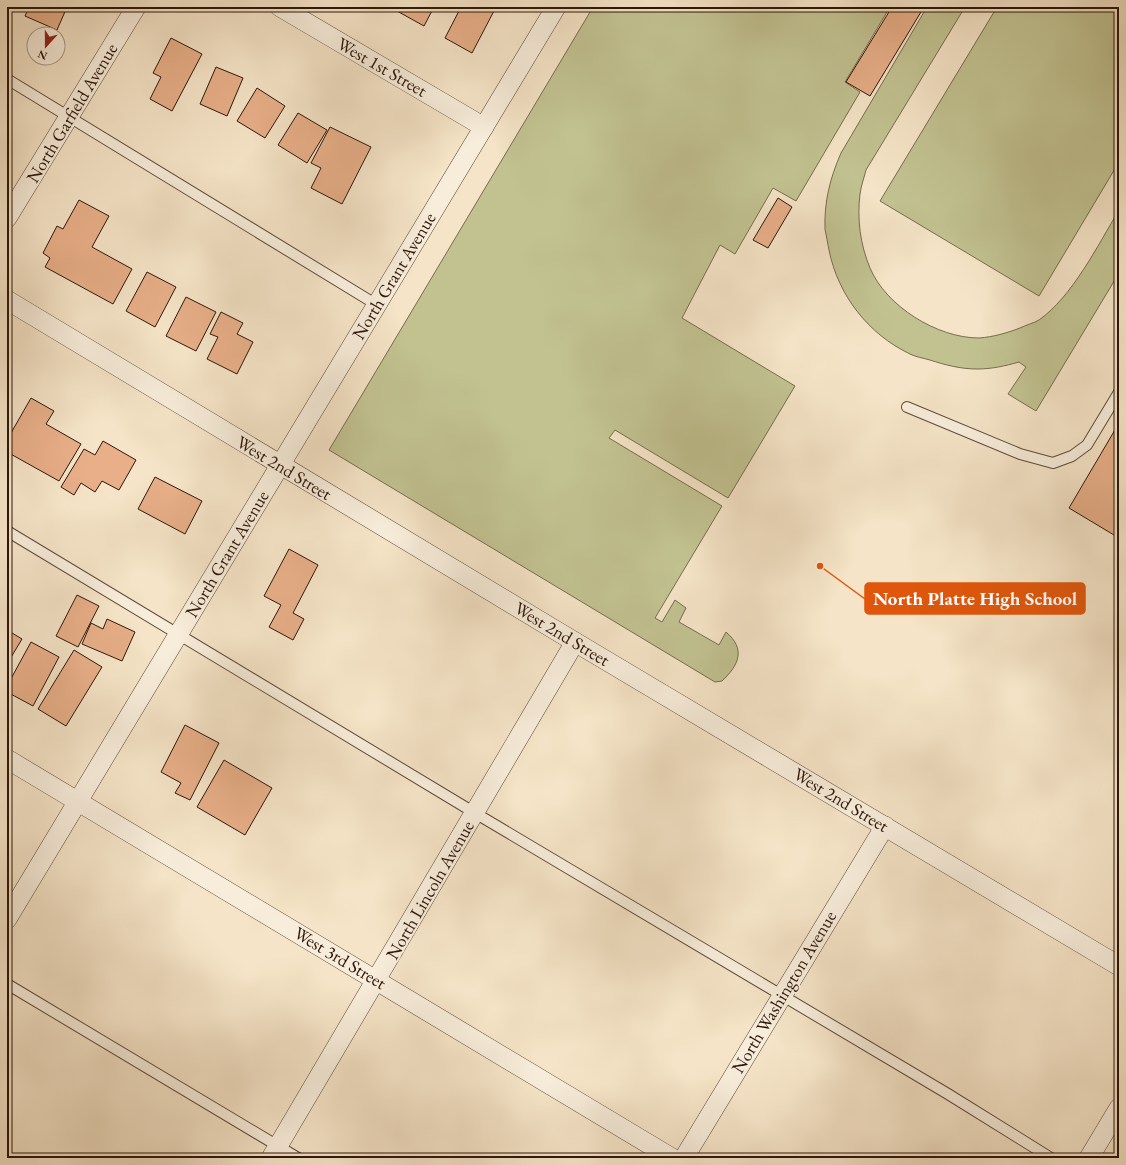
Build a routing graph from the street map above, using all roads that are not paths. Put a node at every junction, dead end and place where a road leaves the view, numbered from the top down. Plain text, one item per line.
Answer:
1 (136, 7) edge
2 (280, 7) edge
3 (556, 7) edge
4 (7, 79) edge
5 (69, 117) junction
6 (484, 127) junction
7 (7, 218) edge
8 (7, 300) edge
9 (377, 305) junction
10 (1119, 392) edge
11 (907, 407) dead end
12 (280, 465) junction
13 (7, 531) edge
14 (178, 634) junction
15 (575, 642) junction
16 (7, 759) edge
17 (78, 801) junction
18 (475, 813) junction
19 (885, 826) junction
20 (7, 919) edge
21 (1119, 966) edge
22 (376, 980) junction
23 (7, 984) edge
24 (782, 995) junction
25 (1119, 1108) edge
26 (274, 1152) edge
27 (298, 1158) edge
28 (672, 1158) edge
29 (684, 1158) edge
30 (1051, 1158) edge
31 (1089, 1158) edge

1 - 5 street, North Garfield Avenue
2 - 6 street, West 1st Street
3 - 6 street, North Grant Avenue
4 - 5 lane
5 - 7 street, North Garfield Avenue
5 - 9 lane
6 - 9 street, North Grant Avenue
8 - 12 street, West 2nd Street
9 - 12 street, North Grant Avenue
10 - 11 lane
12 - 14 street, North Grant Avenue
12 - 15 street, West 2nd Street
13 - 14 lane
14 - 17 street, North Grant Avenue
14 - 18 lane
15 - 18 street, North Lincoln Avenue
15 - 19 street, West 2nd Street
16 - 17 street, West 3rd Street
17 - 20 street, North Grant Avenue
17 - 22 street, West 3rd Street
18 - 22 street, North Lincoln Avenue
18 - 24 lane
19 - 21 street, West 2nd Street
19 - 24 street, North Washington Avenue
22 - 26 street, North Lincoln Avenue
22 - 28 street, West 3rd Street
23 - 26 lane
24 - 29 street, North Washington Avenue
24 - 30 lane
25 - 31 street
26 - 27 lane

